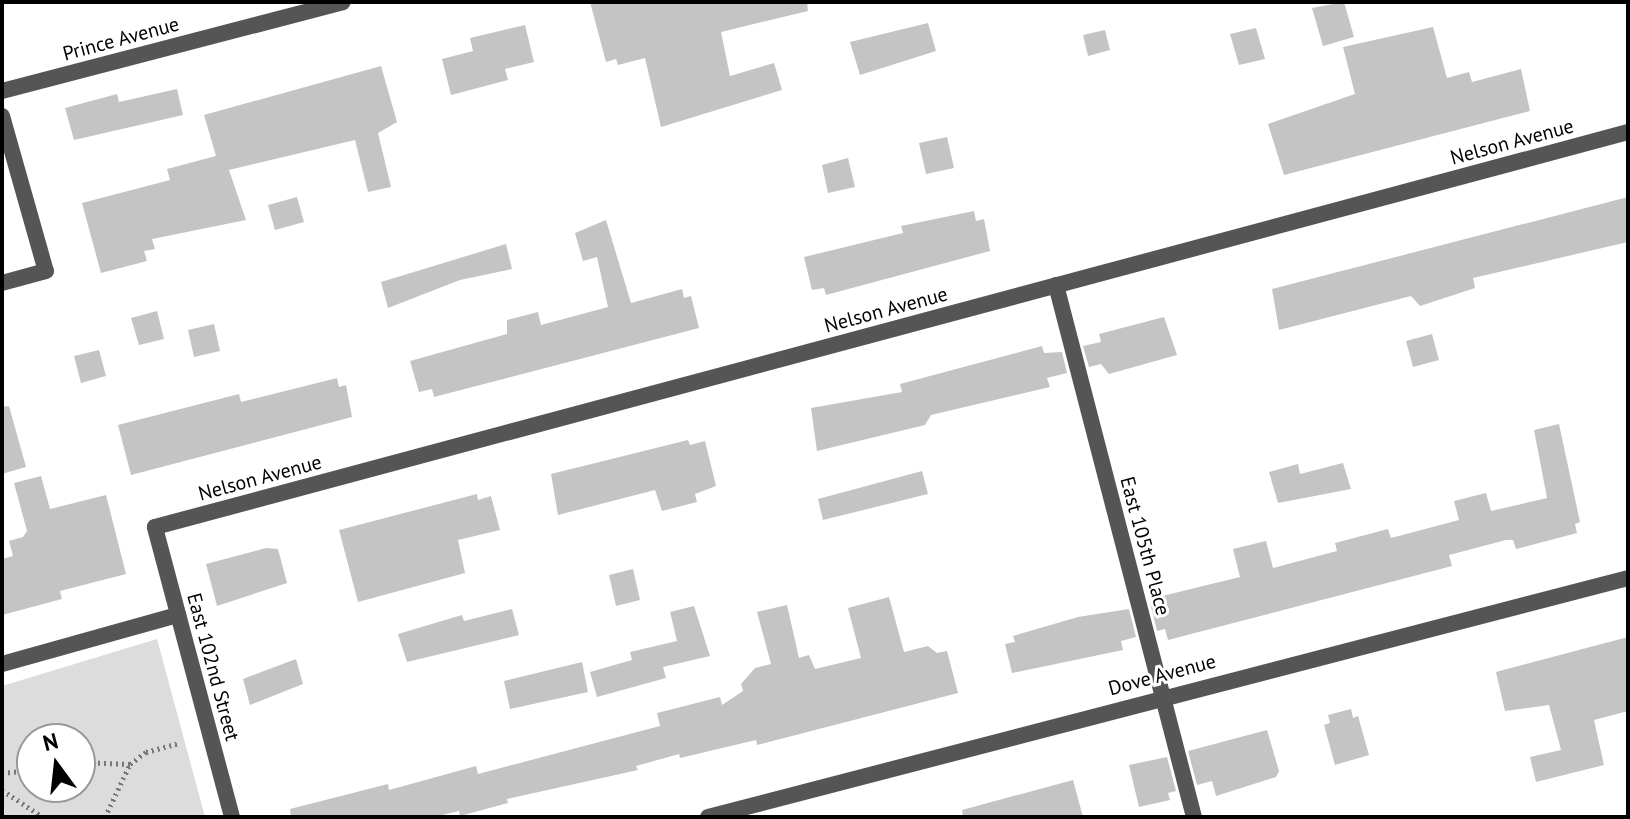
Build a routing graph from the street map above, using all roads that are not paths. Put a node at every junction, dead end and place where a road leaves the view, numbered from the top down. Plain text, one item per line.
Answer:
1 (343, 2) edge
2 (2, 91) edge
3 (2, 116) edge
4 (1628, 132) edge
5 (2, 283) edge
6 (1056, 285) junction
7 (155, 527) joint
8 (1628, 578) edge
9 (178, 615) junction
10 (2, 664) edge
11 (1163, 696) junction
12 (232, 817) edge
13 (708, 817) edge
14 (1194, 817) edge

1 - 2 street, Prince Avenue
3 - 5 street
4 - 6 street, Nelson Avenue
6 - 7 street, Nelson Avenue
6 - 11 street, East 105th Place
7 - 9 street, East 102nd Street
8 - 11 street, Dove Avenue
9 - 10 street
9 - 12 street, East 102nd Street
11 - 13 street, Dove Avenue
11 - 14 street, East 105th Place

